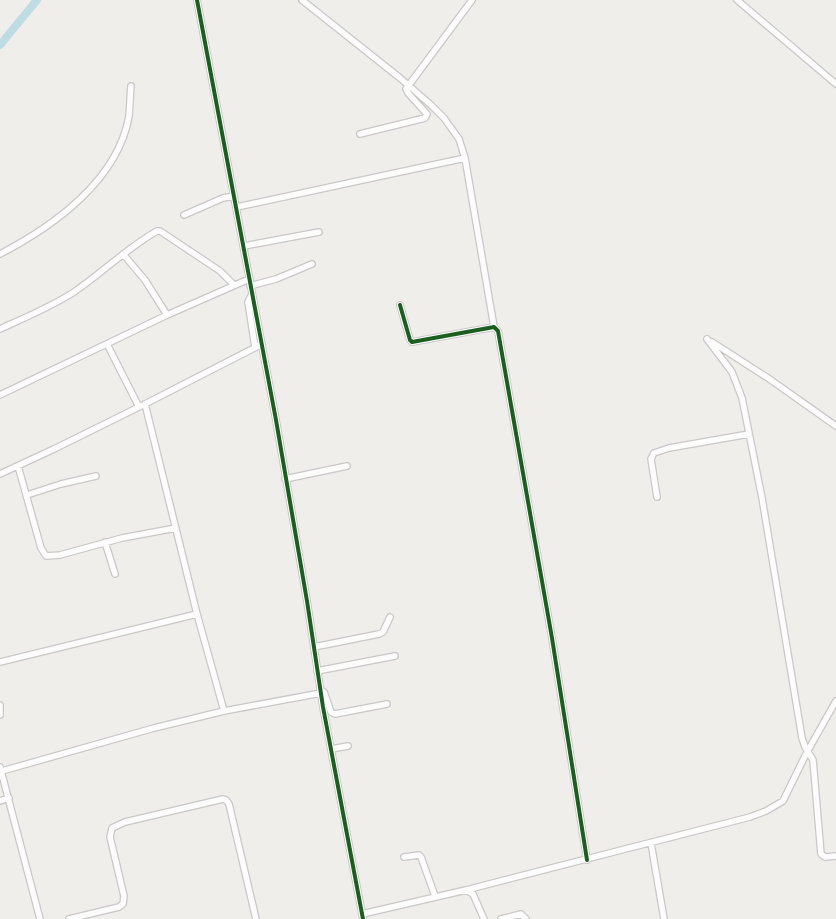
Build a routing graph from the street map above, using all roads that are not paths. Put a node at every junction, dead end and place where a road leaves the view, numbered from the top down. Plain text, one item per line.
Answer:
1 (197, 0) edge
2 (302, 0) edge
3 (472, 0) edge
4 (737, 0) edge
5 (408, 84) junction
6 (836, 84) edge
7 (131, 86) dead end
8 (360, 134) dead end
9 (465, 158) junction
10 (234, 196) junction
11 (237, 208) junction
12 (184, 215) dead end
13 (319, 232) dead end
14 (244, 246) junction
15 (0, 254) edge
16 (123, 254) junction
17 (312, 264) dead end
18 (249, 279) junction
19 (234, 285) junction
20 (250, 286) junction
21 (252, 294) junction
22 (400, 305) dead end
23 (167, 315) junction
24 (494, 327) junction
25 (0, 329) edge
26 (107, 344) junction
27 (262, 344) junction
28 (255, 347) junction
29 (0, 395) edge
30 (145, 404) junction
31 (139, 407) junction
32 (836, 426) edge
33 (749, 434) junction
34 (18, 466) junction
35 (347, 466) dead end
36 (0, 474) edge
37 (96, 476) dead end
38 (286, 479) junction
39 (27, 495) junction
40 (657, 497) dead end
41 (176, 528) junction
42 (105, 542) junction
43 (115, 574) dead end
44 (197, 614) junction
45 (390, 616) dead end
46 (314, 647) junction
47 (395, 656) dead end
48 (0, 662) edge
49 (317, 671) junction
50 (320, 691) junction
51 (836, 701) edge
52 (387, 704) dead end
53 (0, 705) edge
54 (224, 711) junction
55 (0, 715) edge
56 (348, 746) dead end
57 (331, 749) junction
58 (807, 752) junction
59 (1, 769) edge
60 (9, 798) junction
61 (0, 800) edge
62 (651, 843) junction
63 (836, 856) edge
64 (404, 857) dead end
65 (587, 860) junction
66 (466, 890) junction
67 (435, 896) junction
68 (362, 916) edge
69 (40, 919) edge
70 (69, 919) edge
71 (256, 919) edge
72 (484, 919) edge
73 (501, 919) edge
74 (526, 919) edge
75 (664, 919) edge

1 - 10 street
2 - 5 street
3 - 5 street
4 - 6 street
5 - 8 street
5 - 9 street
7 - 15 street
9 - 11 street
9 - 24 street
10 - 11 street
10 - 12 street
11 - 14 street
13 - 14 street
14 - 18 street
16 - 19 street
16 - 23 street
16 - 25 street
17 - 20 street
18 - 19 street
18 - 20 street
19 - 23 street
20 - 21 street
21 - 27 street
21 - 28 street
22 - 24 street
23 - 26 street
24 - 65 street
26 - 29 street
26 - 31 street
27 - 28 street
27 - 38 street
28 - 30 street
30 - 31 street
30 - 41 street
31 - 34 street
32 - 33 street
33 - 40 street
33 - 58 street
34 - 36 street
34 - 39 street
35 - 38 street
37 - 39 street
38 - 46 street
39 - 42 street
41 - 42 street
41 - 44 street
42 - 43 street
44 - 48 street
44 - 54 street
45 - 46 street
46 - 49 street
47 - 49 street
49 - 50 street
50 - 52 street
50 - 54 street
50 - 57 street
51 - 58 street
53 - 55 street
54 - 59 street
56 - 57 street
57 - 68 street
58 - 62 street
58 - 63 street
59 - 60 street
60 - 61 street
60 - 69 street
62 - 65 street
62 - 75 street
64 - 67 street
65 - 66 street
66 - 67 street
66 - 72 street
67 - 68 street
70 - 71 street
73 - 74 street

